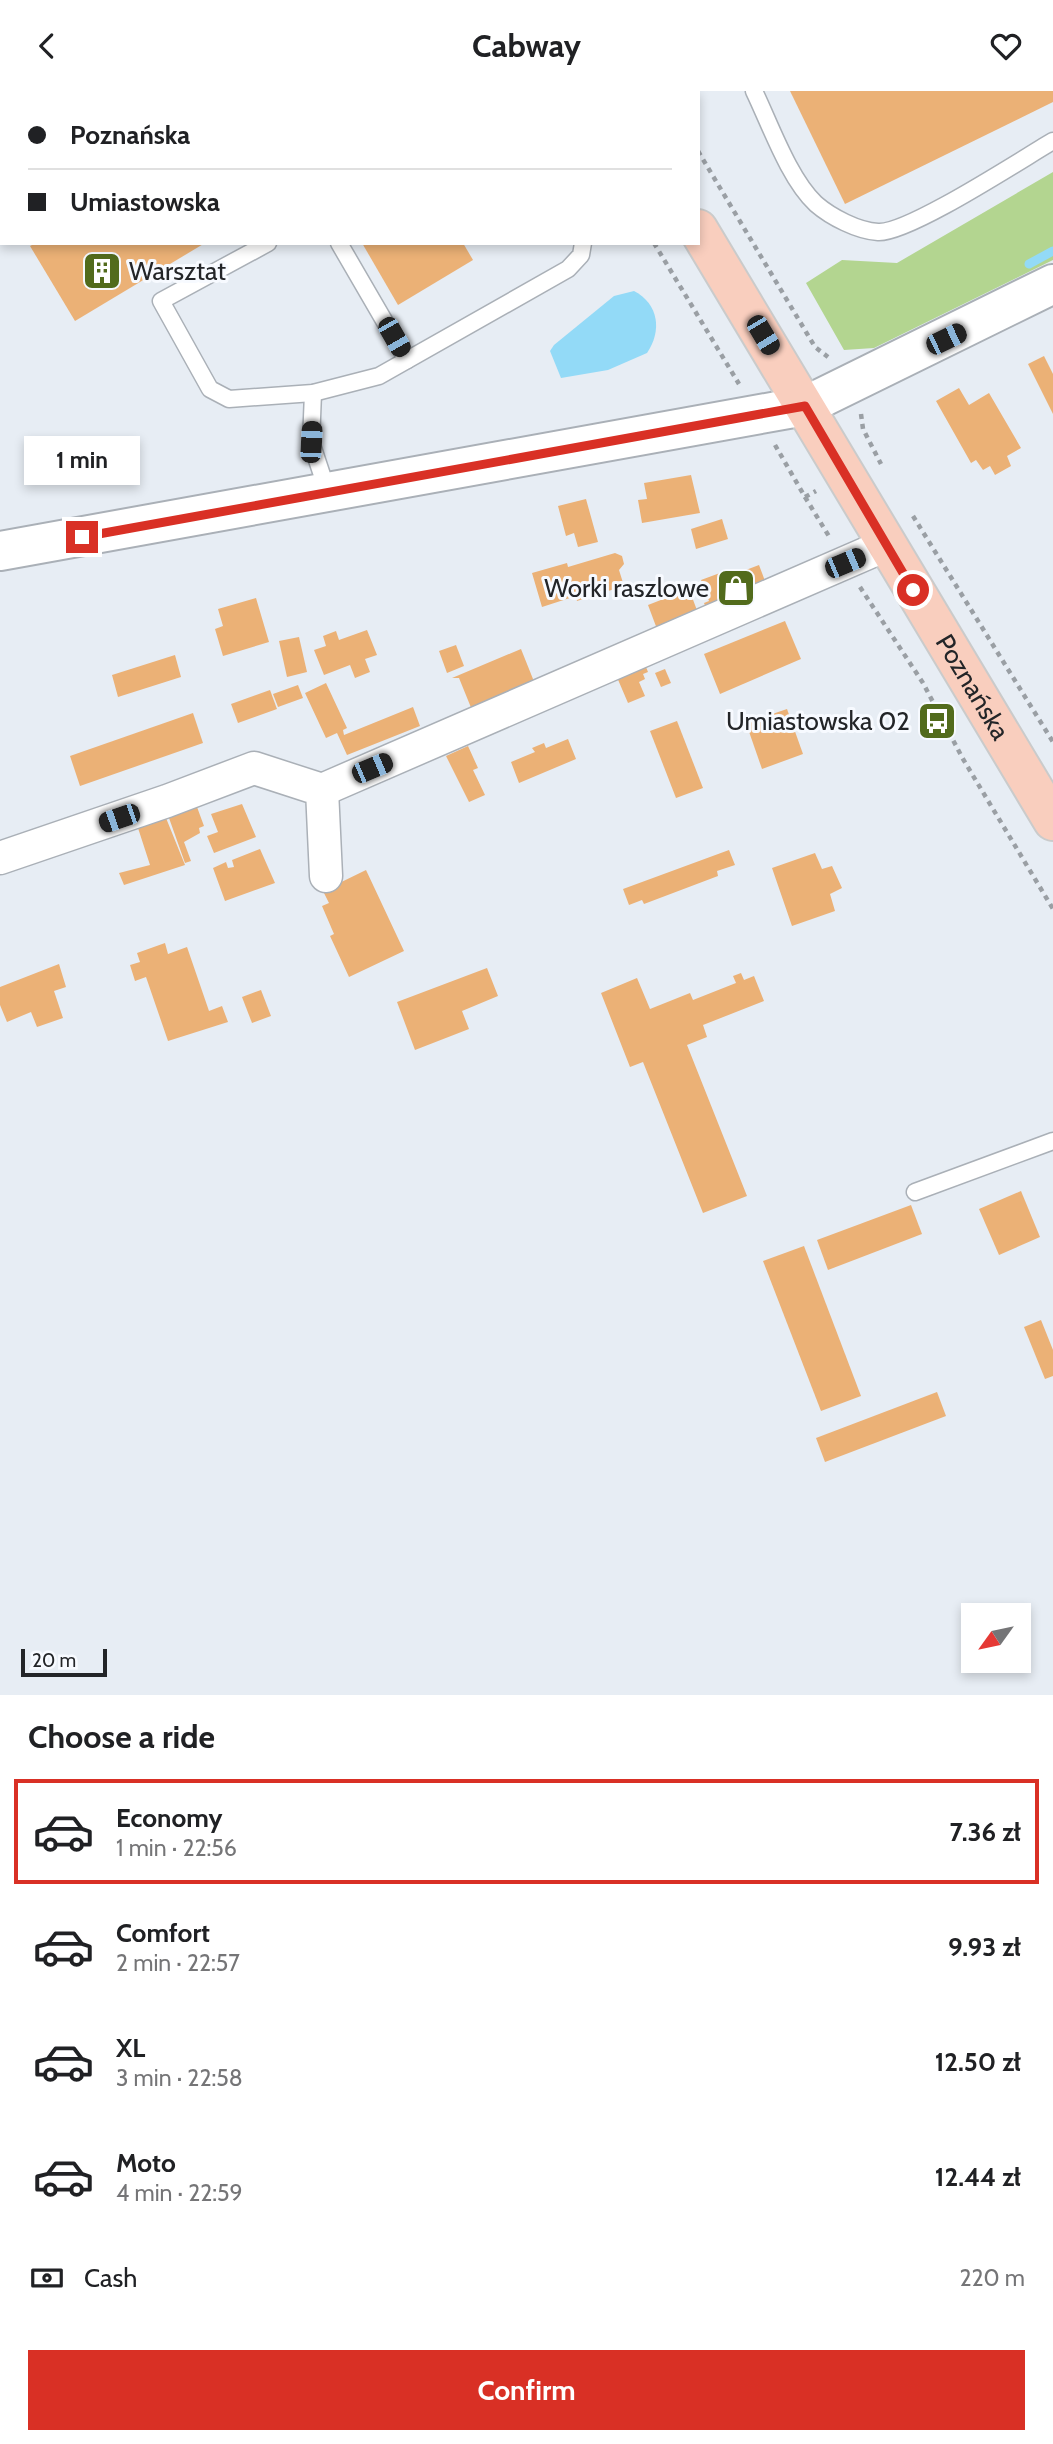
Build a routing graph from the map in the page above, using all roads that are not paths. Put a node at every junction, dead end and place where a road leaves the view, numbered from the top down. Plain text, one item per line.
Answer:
1 (754, 91) edge
2 (1053, 141) edge
3 (700, 232) edge
4 (264, 245) edge
5 (341, 245) edge
6 (583, 245) edge
7 (1053, 284) edge
8 (407, 360) junction
9 (313, 393) junction
10 (805, 406) junction
11 (329, 494) junction
12 (886, 545) junction
13 (0, 551) edge
14 (322, 790) junction
15 (1053, 821) edge
16 (0, 858) edge
17 (326, 876) dead end
18 (1053, 1141) edge
19 (915, 1192) dead end

1 - 2 lane
3 - 10 main road, Poznańska
4 - 9 lane
5 - 8 lane
6 - 8 lane
7 - 10 main road
8 - 9 lane
9 - 11 lane
10 - 11 main road
10 - 12 main road, Poznańska
11 - 13 main road
12 - 14 street
12 - 15 main road, Poznańska
14 - 16 street
14 - 17 street
18 - 19 lane

